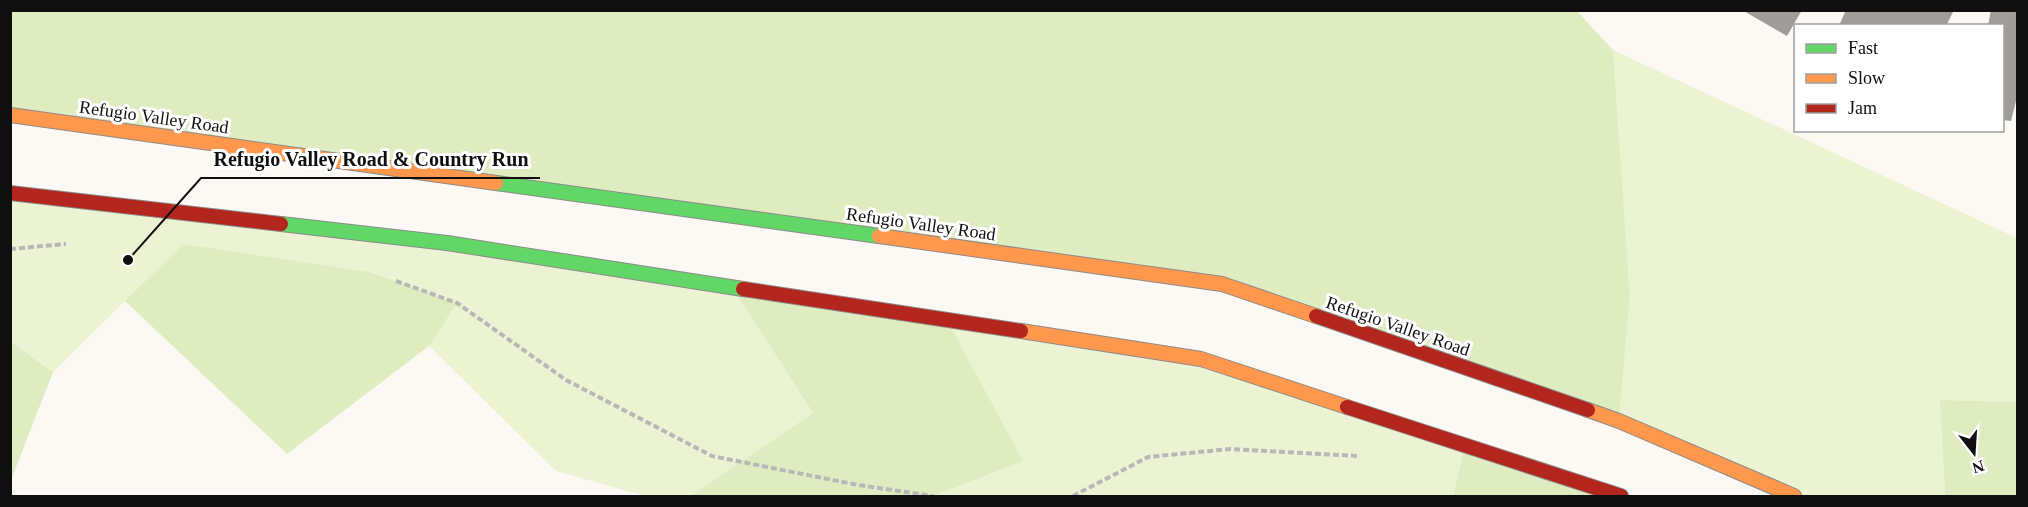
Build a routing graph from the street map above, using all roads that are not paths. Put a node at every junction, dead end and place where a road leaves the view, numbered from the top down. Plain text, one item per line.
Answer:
1 (10, 115) edge
2 (10, 193) edge
3 (1620, 496) edge
4 (1794, 496) edge

1 - 4 street, Refugio Valley Road
2 - 3 street

